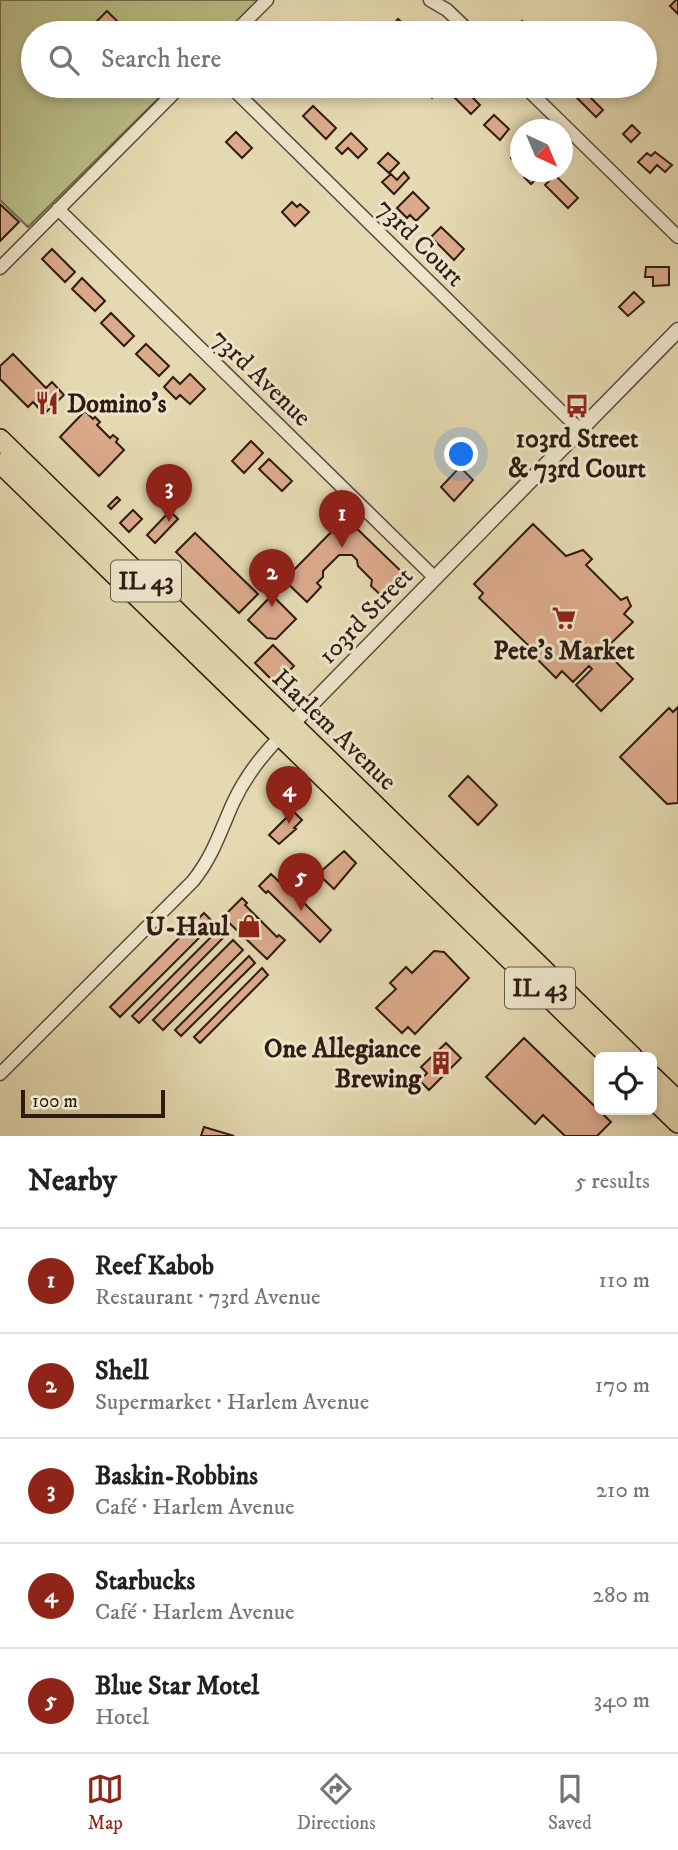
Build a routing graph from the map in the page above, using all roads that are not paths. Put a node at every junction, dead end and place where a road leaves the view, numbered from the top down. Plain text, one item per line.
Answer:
1 (267, 0) edge
2 (430, 0) edge
3 (246, 21) edge
4 (458, 21) edge
5 (169, 98) edge
6 (242, 98) edge
7 (536, 98) edge
8 (58, 209) junction
9 (678, 237) edge
10 (0, 268) edge
11 (678, 330) edge
12 (580, 430) junction
13 (0, 439) edge
14 (0, 463) edge
15 (435, 578) junction
16 (286, 730) junction
17 (605, 1052) edge
18 (628, 1052) edge
19 (0, 1074) edge
20 (657, 1081) edge
21 (678, 1101) edge
22 (657, 1103) edge
23 (678, 1123) edge

1 - 3 street
2 - 4 street
5 - 8 street
6 - 12 street, 73rd Court
7 - 9 street
8 - 10 street
8 - 15 street, 73rd Avenue
11 - 12 street, 103rd Street
12 - 15 street, 103rd Street
13 - 16 main road, Harlem Avenue / IL 43
14 - 16 main road, Harlem Avenue / IL 43
15 - 16 street, 103rd Street
16 - 17 main road, Harlem Avenue / IL 43
16 - 18 main road, Harlem Avenue / IL 43
16 - 19 street, 103rd Street
20 - 21 main road
22 - 23 main road

